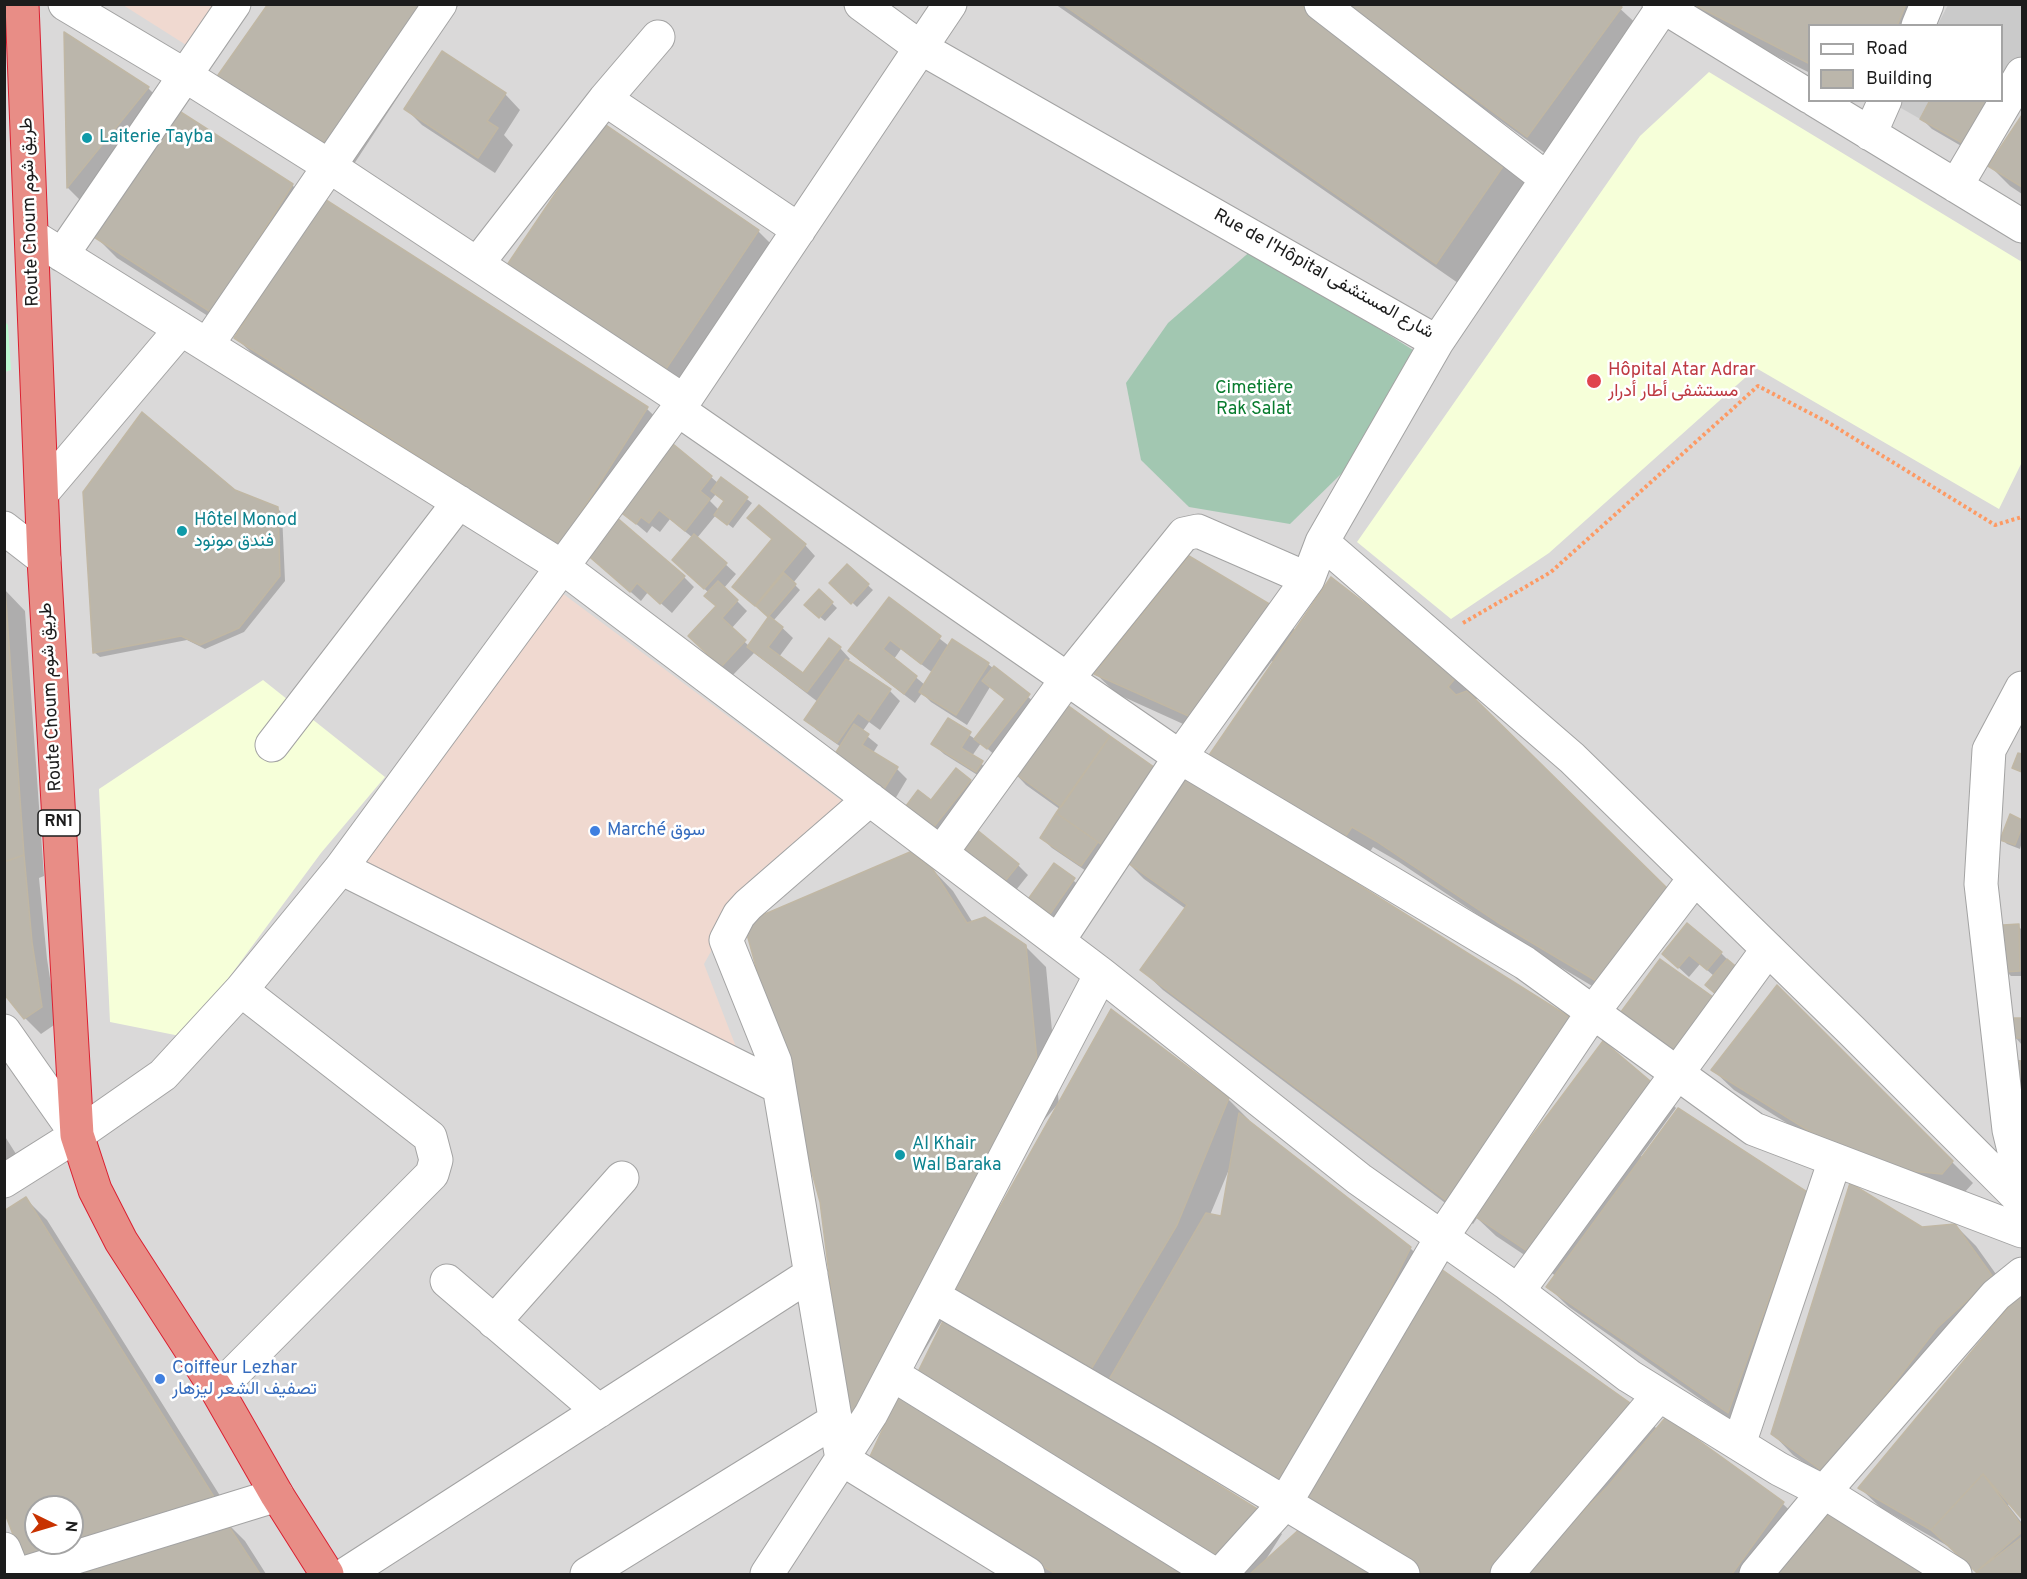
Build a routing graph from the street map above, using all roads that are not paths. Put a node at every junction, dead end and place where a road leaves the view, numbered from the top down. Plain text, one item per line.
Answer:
1 (22, 4) edge
2 (65, 4) edge
3 (234, 4) edge
4 (440, 4) edge
5 (861, 4) edge
6 (950, 4) edge
7 (1321, 4) edge
8 (1927, 4) edge
9 (1662, 6) edge
10 (1919, 24) edge
11 (658, 37) dead end
12 (921, 48) junction
13 (2022, 74) edge
14 (186, 76) junction
15 (1808, 96) edge
16 (605, 99) junction
17 (1818, 102) edge
18 (1884, 102) edge
19 (1870, 134) junction
20 (329, 166) junction
21 (1547, 179) junction
22 (1956, 186) junction
23 (2022, 226) edge
24 (799, 230) junction
25 (32, 236) junction
26 (62, 255) junction
27 (477, 264) junction
28 (194, 337) junction
29 (1437, 342) junction
30 (681, 405) junction
31 (42, 493) junction
32 (459, 502) junction
33 (4, 528) edge
34 (1322, 542) junction
35 (44, 559) junction
36 (561, 566) junction
37 (1308, 579) junction
38 (1067, 679) junction
39 (2022, 688) edge
40 (272, 745) dead end
41 (1180, 757) junction
42 (870, 799) junction
43 (941, 853) junction
44 (341, 868) junction
45 (1695, 879) junction
46 (1058, 941) junction
47 (1768, 949) junction
48 (1101, 974) junction
49 (241, 990) junction
50 (1593, 1012) junction
51 (4, 1031) edge
52 (2011, 1047) edge
53 (1677, 1073) junction
54 (779, 1087) junction
55 (77, 1135) junction
56 (1835, 1160) junction
57 (622, 1178) dead end
58 (4, 1181) edge
59 (2022, 1184) edge
60 (2022, 1201) edge
61 (2022, 1231) edge
62 (1442, 1237) junction
63 (811, 1274) junction
64 (2022, 1275) edge
65 (447, 1281) dead end
66 (1518, 1291) junction
67 (933, 1296) junction
68 (494, 1322) junction
69 (892, 1374) junction
70 (217, 1390) junction
71 (1659, 1395) junction
72 (599, 1411) junction
73 (836, 1420) junction
74 (1739, 1444) junction
75 (842, 1459) junction
76 (1824, 1492) junction
77 (277, 1495) junction
78 (1284, 1503) junction
79 (4, 1549) edge
80 (14, 1575) edge
81 (21, 1575) edge
82 (327, 1575) edge
83 (346, 1575) edge
84 (587, 1575) edge
85 (767, 1575) edge
86 (1028, 1575) edge
87 (1214, 1575) edge
88 (1221, 1575) edge
89 (1403, 1575) edge
90 (1507, 1575) edge
91 (1756, 1575) edge
92 (1955, 1575) edge

1 - 25 highway, Route Choum طريق شوم / RN1
2 - 14 street
3 - 14 street
4 - 20 street
5 - 12 street, Rue de l'Hôpital شارع المستشفى
6 - 12 street
7 - 21 street
8 - 10 street
9 - 15 street
9 - 21 street, Rue de l'Hôpital شارع المستشفى
11 - 16 street
12 - 24 street
12 - 29 street, Rue de l'Hôpital شارع المستشفى
13 - 22 street
14 - 20 street
14 - 26 street
16 - 24 street
16 - 27 street
17 - 19 street
18 - 19 street
19 - 22 street
20 - 27 street
20 - 28 street
21 - 29 street, Rue de l'Hôpital شارع المستشفى
22 - 23 street
24 - 30 street
25 - 26 street
25 - 31 highway, Route Choum طريق شوم / RN1
26 - 28 street
27 - 30 street
28 - 31 street
28 - 32 street
29 - 34 street
30 - 36 street
30 - 38 street
31 - 35 highway, Route Choum طريق شوم / RN1
32 - 36 street
32 - 40 street
33 - 35 street
34 - 37 street
34 - 45 street
35 - 55 highway, Route Choum طريق شوم / RN1
36 - 42 street
36 - 44 street
37 - 38 street
37 - 41 street
38 - 41 street
38 - 43 street
39 - 52 street
41 - 46 street
41 - 50 street
42 - 43 street
42 - 54 street
43 - 46 street
44 - 49 street
44 - 54 street
45 - 47 street
45 - 50 street
46 - 48 street
47 - 53 street
47 - 60 street
48 - 62 street
48 - 67 street
49 - 55 street
49 - 70 street
50 - 53 street
50 - 62 street
51 - 55 street
52 - 59 street
53 - 56 street
53 - 66 street
54 - 63 street
55 - 58 street
55 - 70 highway, Route Choum طريق شوم / RN1
56 - 61 street
56 - 74 street
57 - 68 street
62 - 66 street
62 - 78 street
63 - 72 street
63 - 73 street
64 - 76 street
65 - 68 street
66 - 71 street
67 - 69 street
67 - 78 street
68 - 72 street
69 - 75 street
69 - 87 street
70 - 77 highway, Route Choum طريق شوم / RN1
71 - 74 street
71 - 90 street
72 - 83 street
73 - 75 street
73 - 84 street
74 - 76 street
75 - 85 street
75 - 86 street
76 - 91 street
76 - 92 street
77 - 81 street
77 - 82 highway, Route Choum طريق شوم / RN1
78 - 88 street
78 - 89 street
79 - 80 street

